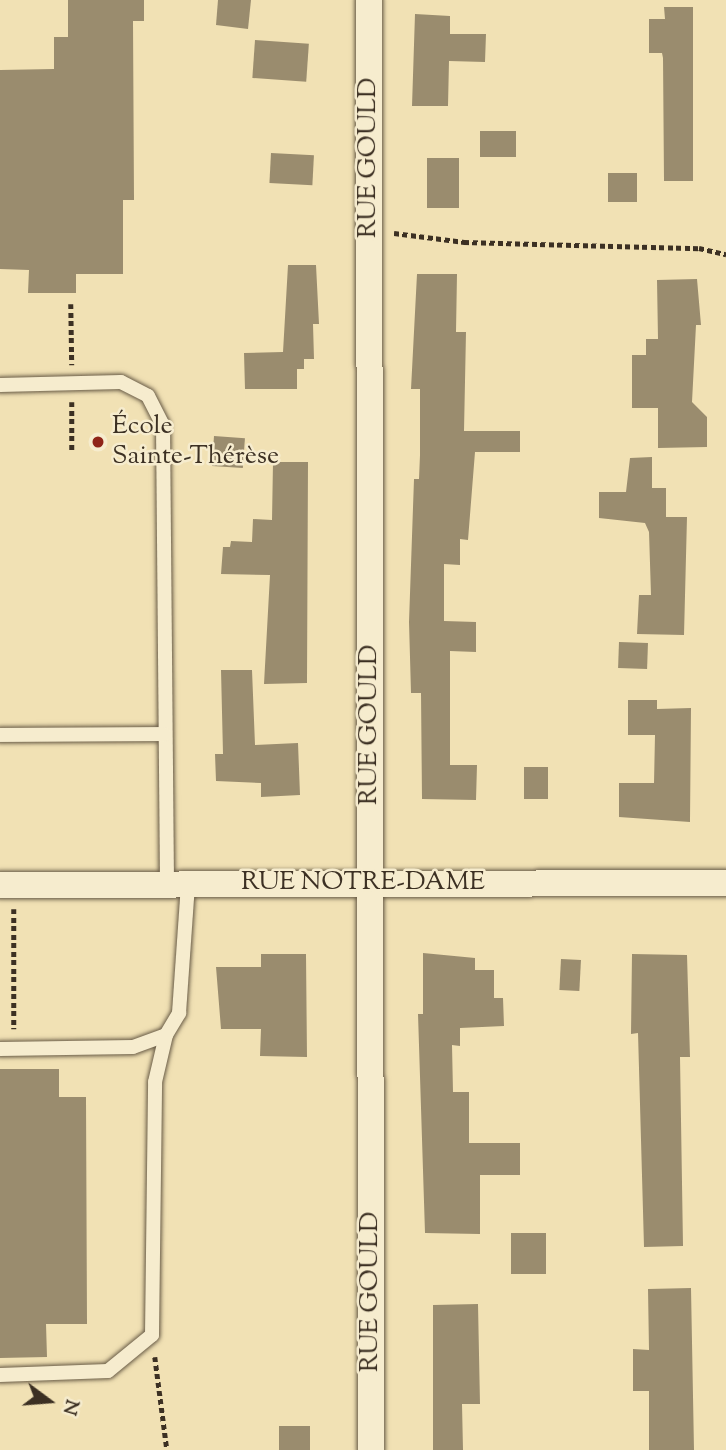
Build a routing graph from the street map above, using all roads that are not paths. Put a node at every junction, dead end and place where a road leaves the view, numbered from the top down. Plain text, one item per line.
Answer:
1 (369, 0) edge
2 (0, 385) edge
3 (164, 734) junction
4 (0, 735) edge
5 (371, 881) junction
6 (726, 883) edge
7 (177, 884) junction
8 (7, 885) edge
9 (166, 1035) junction
10 (7, 1049) edge
11 (0, 1375) edge
12 (372, 1450) edge

1 - 5 street, RUE GOULD
2 - 3 lane
3 - 4 lane
3 - 7 lane
5 - 6 street, RUE NOTRE-DAME
5 - 7 street, RUE NOTRE-DAME
5 - 12 street, RUE GOULD
7 - 8 street, RUE NOTRE-DAME
7 - 9 lane
9 - 10 lane
9 - 11 lane

